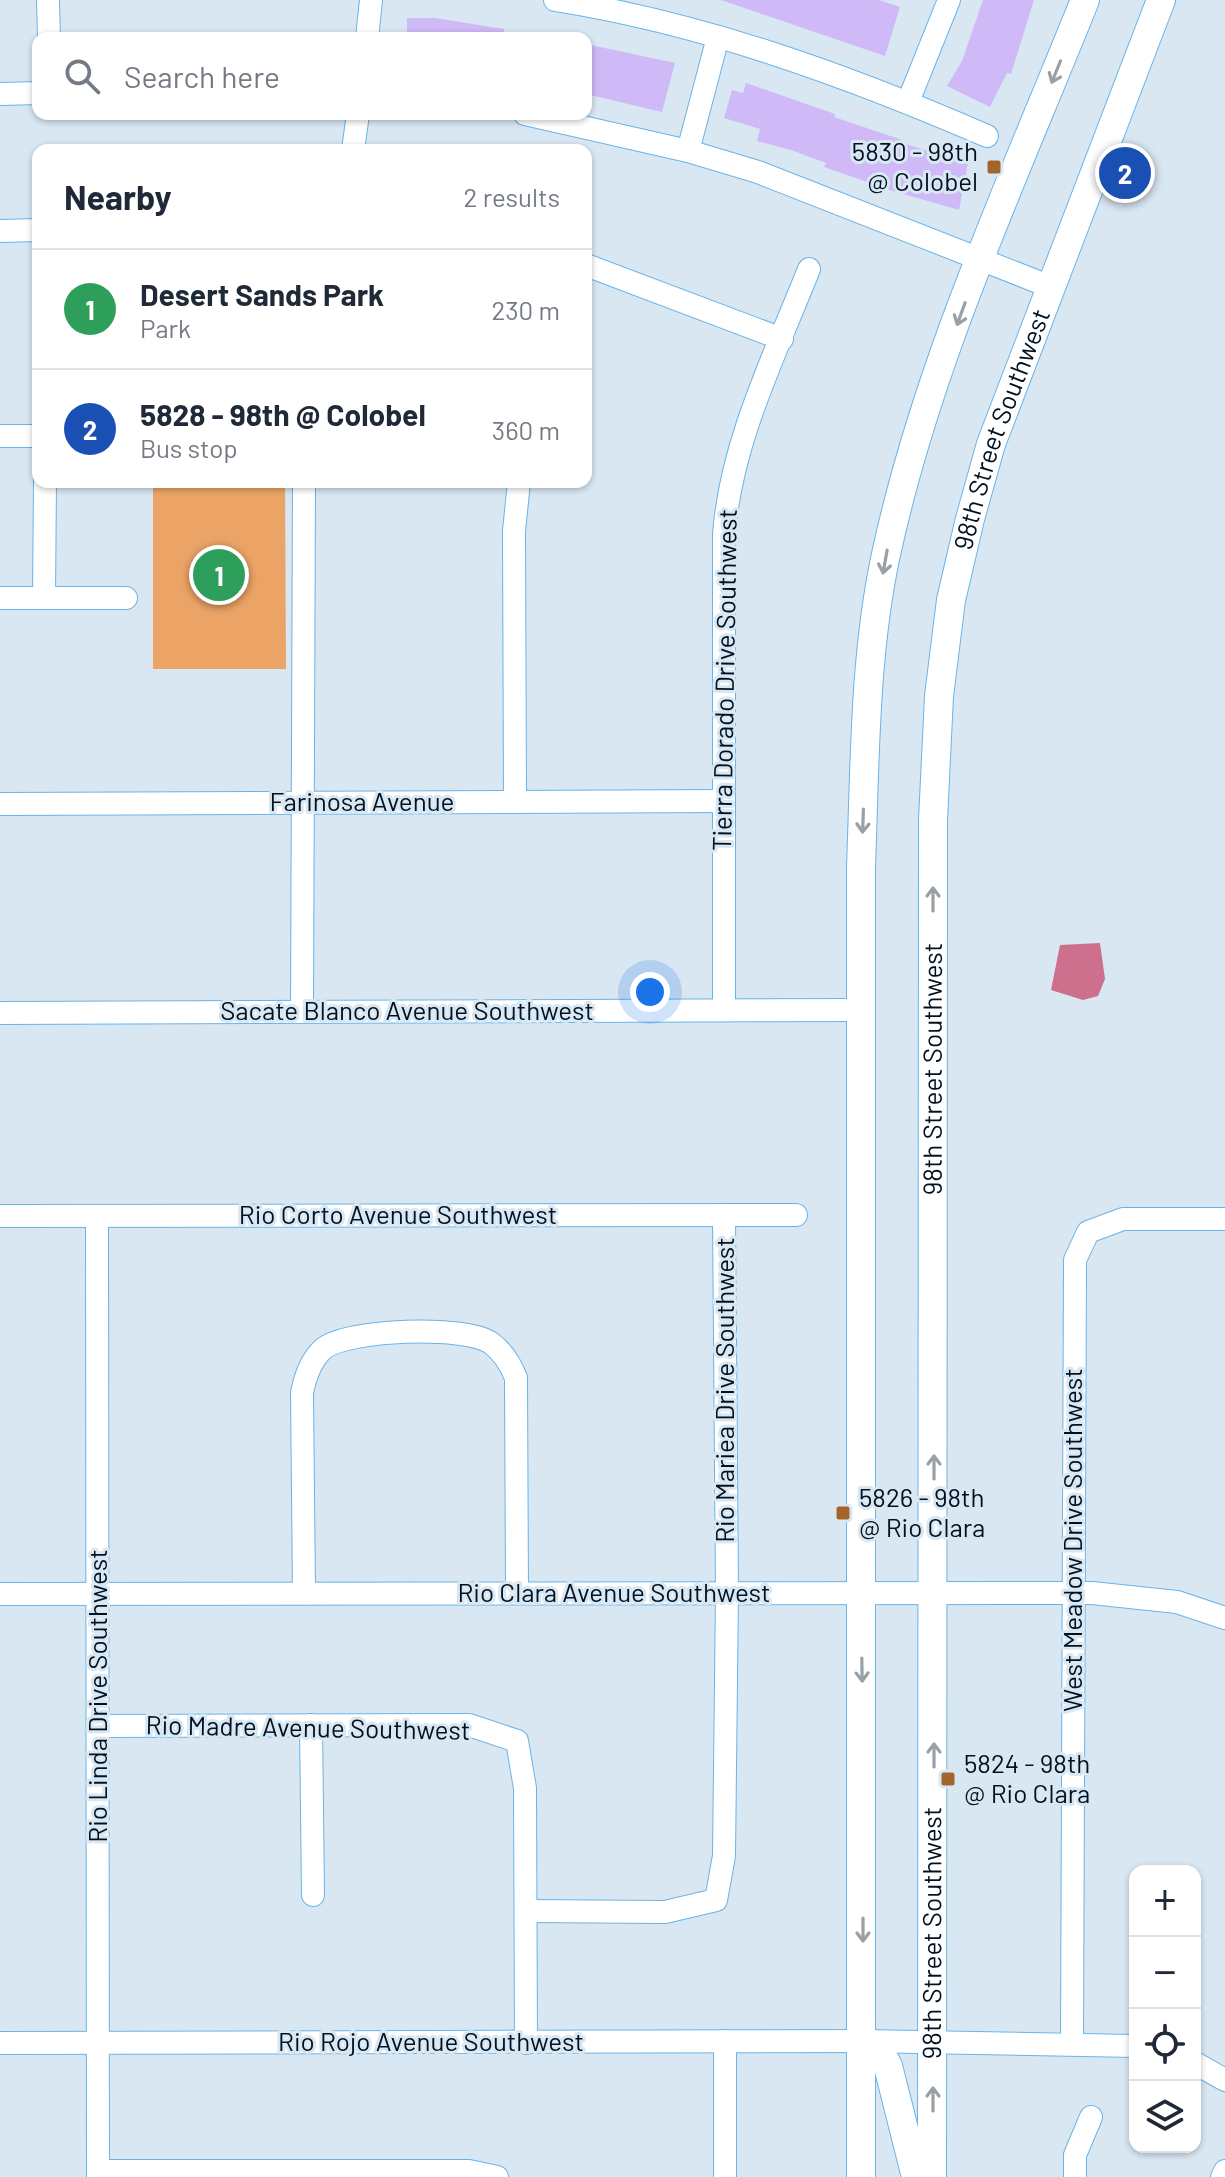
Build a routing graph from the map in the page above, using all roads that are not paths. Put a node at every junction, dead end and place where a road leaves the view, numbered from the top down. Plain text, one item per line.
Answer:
1 (48, 0) edge
2 (371, 0) edge
3 (555, 0) edge
4 (949, 0) edge
5 (1085, 0) edge
6 (1161, 0) edge
7 (49, 32) edge
8 (368, 32) edge
9 (718, 37) junction
10 (32, 93) edge
11 (0, 94) edge
12 (908, 102) junction
13 (357, 120) edge
14 (551, 120) edge
15 (987, 136) dead end
16 (354, 144) edge
17 (688, 151) junction
18 (32, 230) edge
19 (0, 231) edge
20 (981, 257) junction
21 (592, 267) edge
22 (809, 269) dead end
23 (1051, 287) junction
24 (782, 339) junction
25 (0, 436) edge
26 (32, 436) edge
27 (45, 488) edge
28 (304, 488) edge
29 (518, 488) edge
30 (44, 597) junction
31 (0, 598) edge
32 (126, 598) dead end
33 (301, 801) junction
34 (723, 801) junction
35 (515, 802) junction
36 (0, 804) edge
37 (724, 1010) junction
38 (863, 1010) junction
39 (302, 1011) junction
40 (0, 1013) edge
41 (724, 1215) junction
42 (796, 1215) dead end
43 (0, 1216) edge
44 (97, 1216) junction
45 (1225, 1219) edge
46 (727, 1592) junction
47 (862, 1592) junction
48 (935, 1592) junction
49 (304, 1593) junction
50 (517, 1593) junction
51 (1072, 1593) junction
52 (0, 1594) edge
53 (98, 1594) junction
54 (1225, 1618) edge
55 (311, 1725) junction
56 (98, 1726) junction
57 (313, 1895) dead end
58 (526, 1911) junction
59 (725, 2041) junction
60 (862, 2041) junction
61 (933, 2041) junction
62 (1072, 2042) junction
63 (0, 2043) edge
64 (98, 2043) junction
65 (526, 2043) junction
66 (1129, 2046) edge
67 (1201, 2066) edge
68 (1225, 2080) edge
69 (1091, 2117) dead end
70 (1225, 2171) edge
71 (98, 2174) edge
72 (313, 2174) edge
73 (497, 2177) edge
74 (725, 2177) edge
75 (861, 2177) edge
76 (916, 2177) edge
77 (932, 2177) edge
78 (1075, 2177) edge
79 (1222, 2177) edge

1 - 7 street
2 - 8 street
3 - 9 street
4 - 12 street
5 -> 20 main road
6 - 23 main road, 98th Street Southwest
9 - 12 street
9 - 17 street
10 - 11 street
12 - 15 street
13 - 16 street
14 - 17 street
17 - 20 street
18 - 19 street
20 - 23 street
20 -> 38 main road
21 - 24 street
22 - 24 street, Tierra Dorado Drive Southwest
48 -> 23 main road, 98th Street Southwest
24 - 34 street, Tierra Dorado Drive Southwest
25 - 26 street
27 - 30 street
28 - 33 street
29 - 35 street
30 - 31 street
30 - 32 street
33 - 35 street, Farinosa Avenue
33 - 36 street, Farinosa Avenue
33 - 39 street
34 - 35 street, Farinosa Avenue
34 - 37 street, Tierra Dorado Drive Southwest
37 - 38 street, Sacate Blanco Avenue Southwest
37 - 39 street, Sacate Blanco Avenue Southwest
38 - 47 main road
39 - 40 street, Sacate Blanco Avenue Southwest
41 - 42 street, Rio Corto Avenue Southwest
41 - 44 street, Rio Corto Avenue Southwest
41 - 46 street, Rio Mariea Drive Southwest
43 - 44 street, Rio Corto Avenue Southwest
44 - 53 street, Rio Linda Drive Southwest
45 - 51 street, West Meadow Drive Southwest
46 - 47 street, Rio Clara Avenue Southwest
46 - 50 street, Rio Clara Avenue Southwest
46 - 58 street, Rio Mariea Drive Southwest
47 - 48 street, Rio Clara Avenue Southwest
47 -> 60 main road
48 - 51 street, Rio Clara Avenue Southwest
61 -> 48 main road, 98th Street Southwest
49 - 50 street, Rio Clara Avenue Southwest
49 - 50 street
49 - 53 street, Rio Clara Avenue Southwest
51 - 54 street, Rio Clara Avenue Southwest
51 - 62 street, West Meadow Drive Southwest
52 - 53 street, Rio Clara Avenue Southwest
53 - 56 street, Rio Linda Drive Southwest
55 - 56 street, Rio Madre Avenue Southwest
55 - 57 street
55 - 58 street, Rio Madre Avenue Southwest
56 - 64 street, Rio Linda Drive Southwest
58 - 65 street
59 - 60 street, Rio Rojo Avenue Southwest
59 - 65 street, Rio Rojo Avenue Southwest
59 - 74 street
60 - 61 street, Rio Rojo Avenue Southwest
60 - 75 main road
60 - 76 main road
61 - 62 street, Rio Rojo Avenue Southwest
77 -> 61 main road, 98th Street Southwest
62 - 66 street, Rio Rojo Avenue Southwest
63 - 64 street, Rio Rojo Avenue Southwest
64 - 65 street, Rio Rojo Avenue Southwest
64 - 71 street, Rio Linda Drive Southwest
67 - 68 street
69 - 78 street
70 - 79 street
71 - 72 street
72 - 73 street

